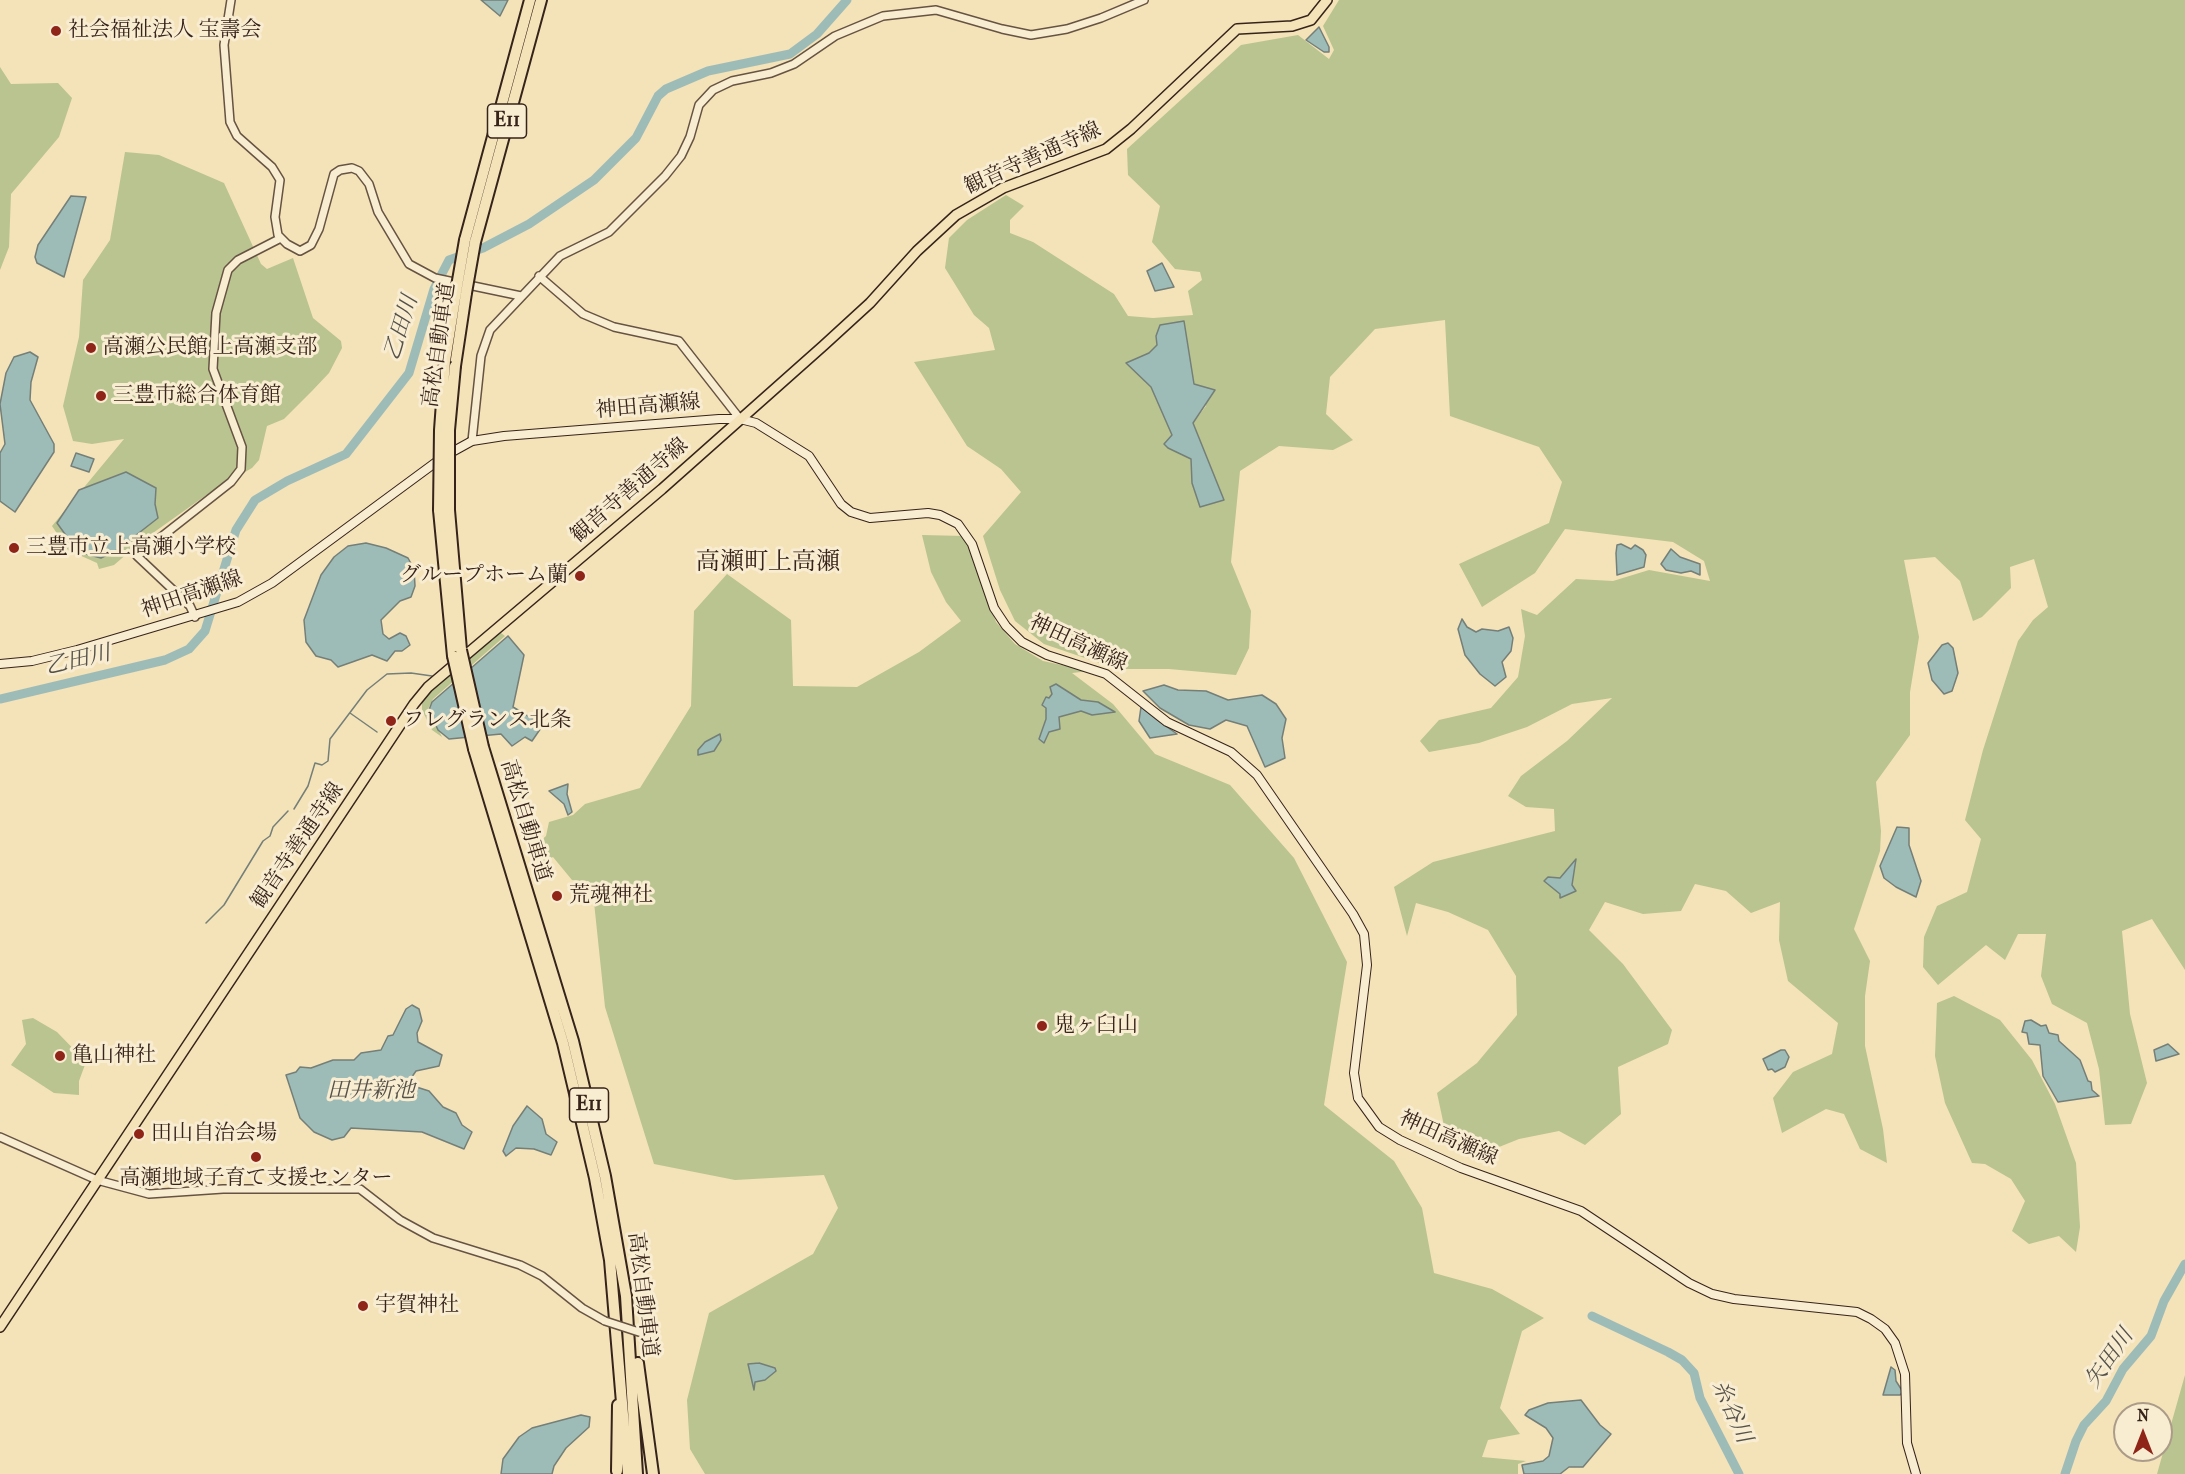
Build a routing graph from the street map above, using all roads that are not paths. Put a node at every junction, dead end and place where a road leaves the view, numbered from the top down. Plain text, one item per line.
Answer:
1 (231, 0) edge
2 (530, 0) edge
3 (541, 0) edge
4 (1144, 0) edge
5 (1327, 0) edge
6 (281, 238) junction
7 (470, 241) junction
8 (539, 276) junction
9 (522, 296) junction
10 (740, 419) junction
11 (472, 441) junction
12 (195, 617) junction
13 (0, 664) edge
14 (479, 748) junction
15 (0, 1137) edge
16 (97, 1180) junction
17 (620, 1259) junction
18 (0, 1327) edge
19 (645, 1334) dead end
20 (623, 1472) edge
21 (637, 1474) edge
22 (653, 1474) edge
23 (1916, 1474) edge

1 - 6 street
2 - 7 highway, 高松自動車道 / E11
3 - 7 highway, 高松自動車道 / E11
4 - 8 street
5 - 10 main road, 観音寺善通寺線
6 - 9 street
6 - 12 street
7 - 14 highway, 高松自動車道 / E11, bridge
8 - 9 street
8 - 10 street
9 - 11 street
10 - 11 main road, 神田高瀬線
10 - 16 main road, 観音寺善通寺線
10 - 23 main road, 神田高瀬線
11 - 12 main road, 神田高瀬線
12 - 13 main road, 神田高瀬線
14 - 17 highway, 高松自動車道 / E11
14 - 20 highway, 高松自動車道 / E11
15 - 16 street
16 - 18 main road, 観音寺善通寺線
16 - 19 street, bridge
17 - 21 highway, 高松自動車道 / E11
17 - 22 highway

